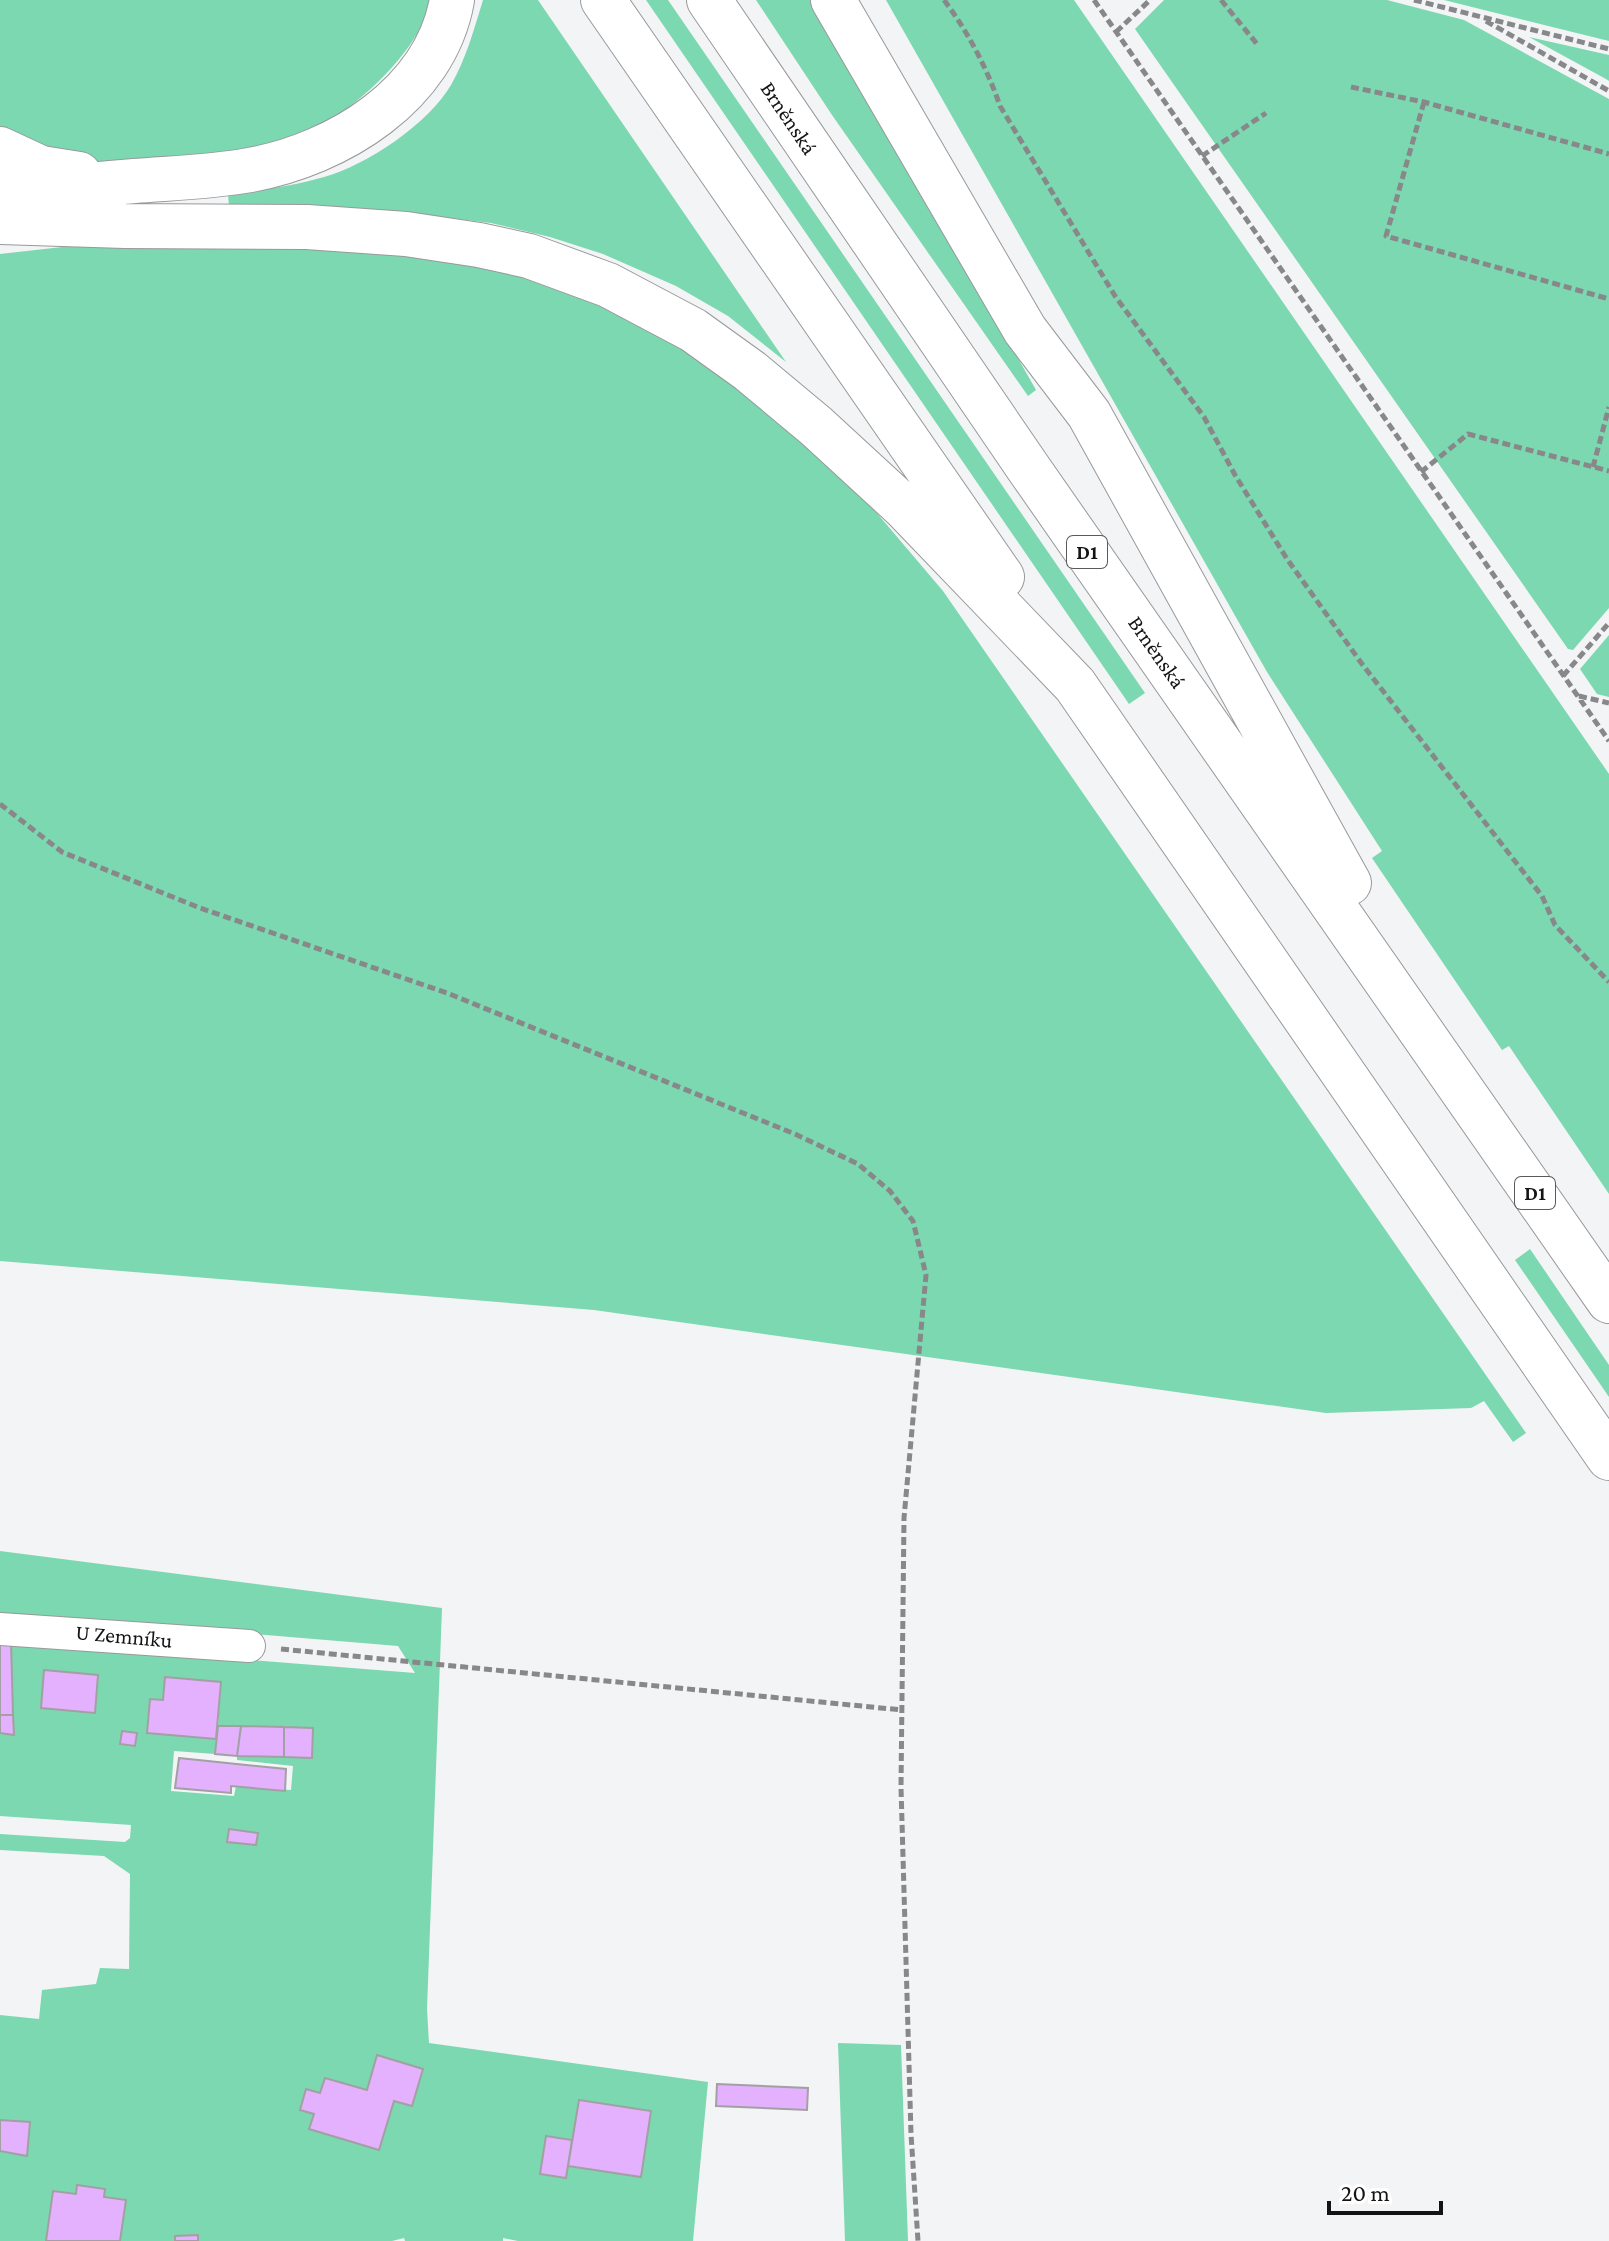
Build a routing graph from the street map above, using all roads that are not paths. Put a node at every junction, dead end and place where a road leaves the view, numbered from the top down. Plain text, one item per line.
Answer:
1 (452, 0) edge
2 (603, 0) edge
3 (709, 0) edge
4 (833, 0) edge
5 (0, 149) edge
6 (165, 179) junction
7 (0, 191) edge
8 (0, 222) edge
9 (125, 226) junction
10 (0, 239) edge
11 (1075, 685) junction
12 (1461, 1085) junction
13 (1609, 1301) edge
14 (1609, 1458) edge
15 (0, 1629) edge
16 (249, 1646) road end

1 - 6 highway
2 - 11 highway
3 - 12 highway, Brněnská / D1
4 - 12 highway
5 - 6 highway
6 - 7 highway
8 - 9 highway
9 - 10 highway
9 - 11 highway
11 - 14 highway
12 - 13 highway, Brněnská / D1
15 - 16 street, U Zemníku

